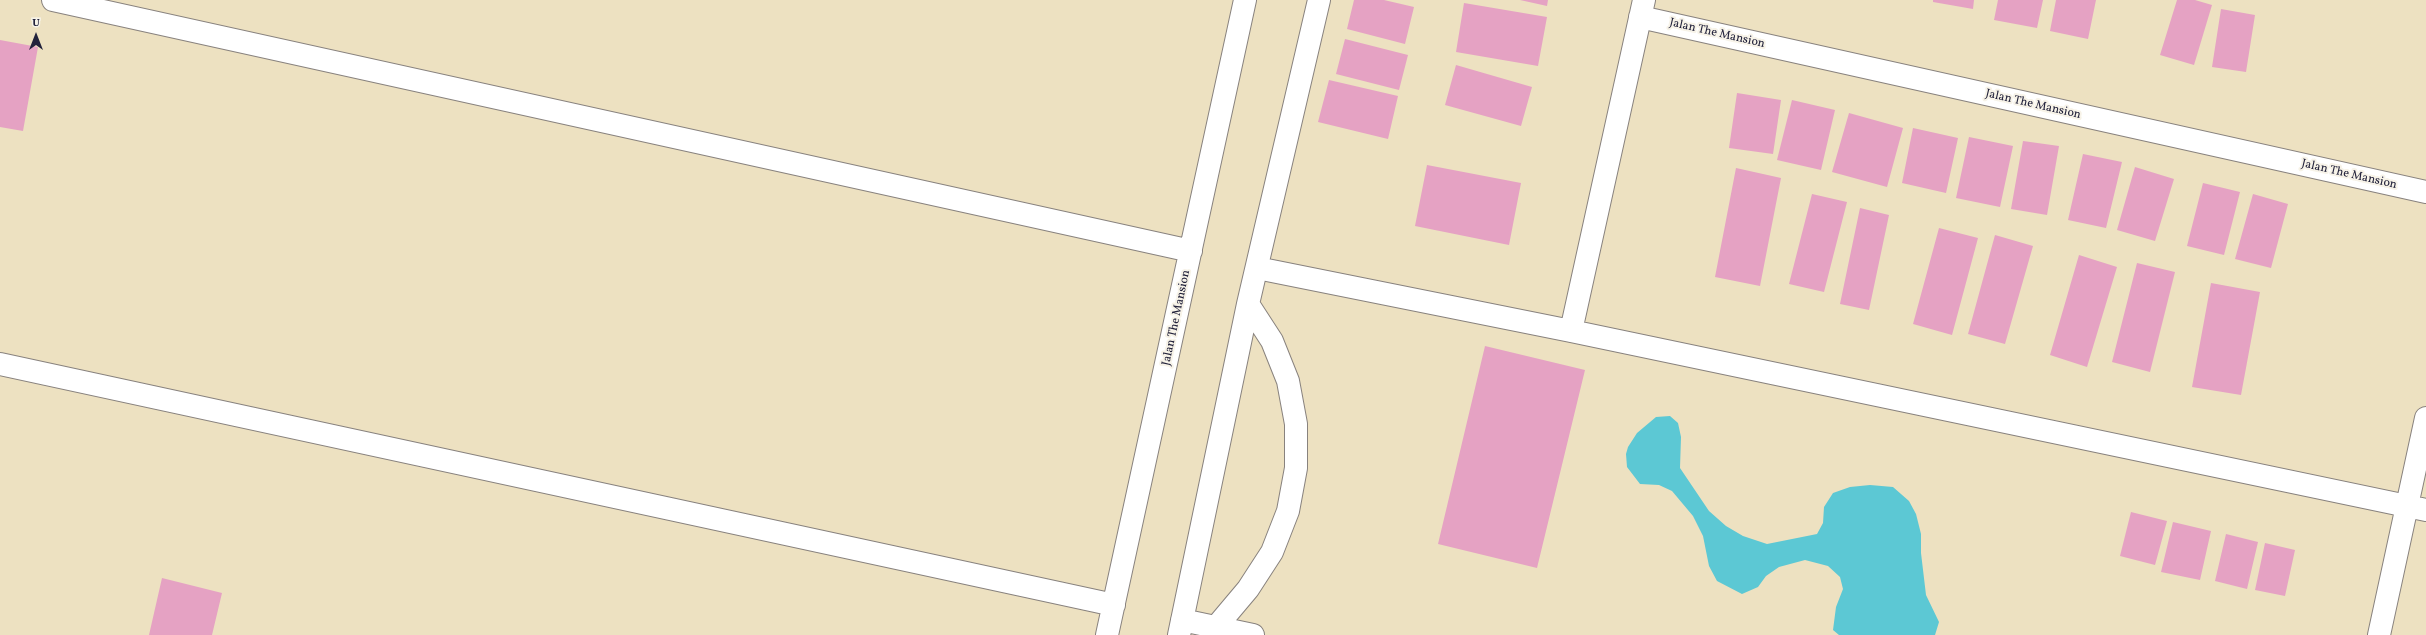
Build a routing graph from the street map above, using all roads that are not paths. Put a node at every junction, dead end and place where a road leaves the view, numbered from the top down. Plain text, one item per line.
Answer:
1 (53, 0) edge
2 (1245, 0) edge
3 (1319, 0) edge
4 (1642, 9) edge
5 (2426, 192) edge
6 (1191, 251) junction
7 (1257, 268) junction
8 (1248, 304) junction
9 (1571, 331) junction
10 (0, 364) edge
11 (2426, 418) edge
12 (2416, 508) edge
13 (1114, 605) junction
14 (1180, 627) edge
15 (1216, 627) junction
16 (1107, 635) edge
17 (1253, 635) edge
18 (2379, 635) edge

1 - 6 street
2 - 6 street, Jalan The Mansion
3 - 7 street
4 - 5 street, Jalan The Mansion
4 - 9 street, Jalan The Mansion
6 - 13 street, Jalan The Mansion
7 - 8 street
7 - 9 street
8 - 14 street
8 - 15 street
9 - 12 street
10 - 13 street
11 - 12 street
12 - 18 street
13 - 16 street, Jalan The Mansion
14 - 15 street
15 - 17 street

